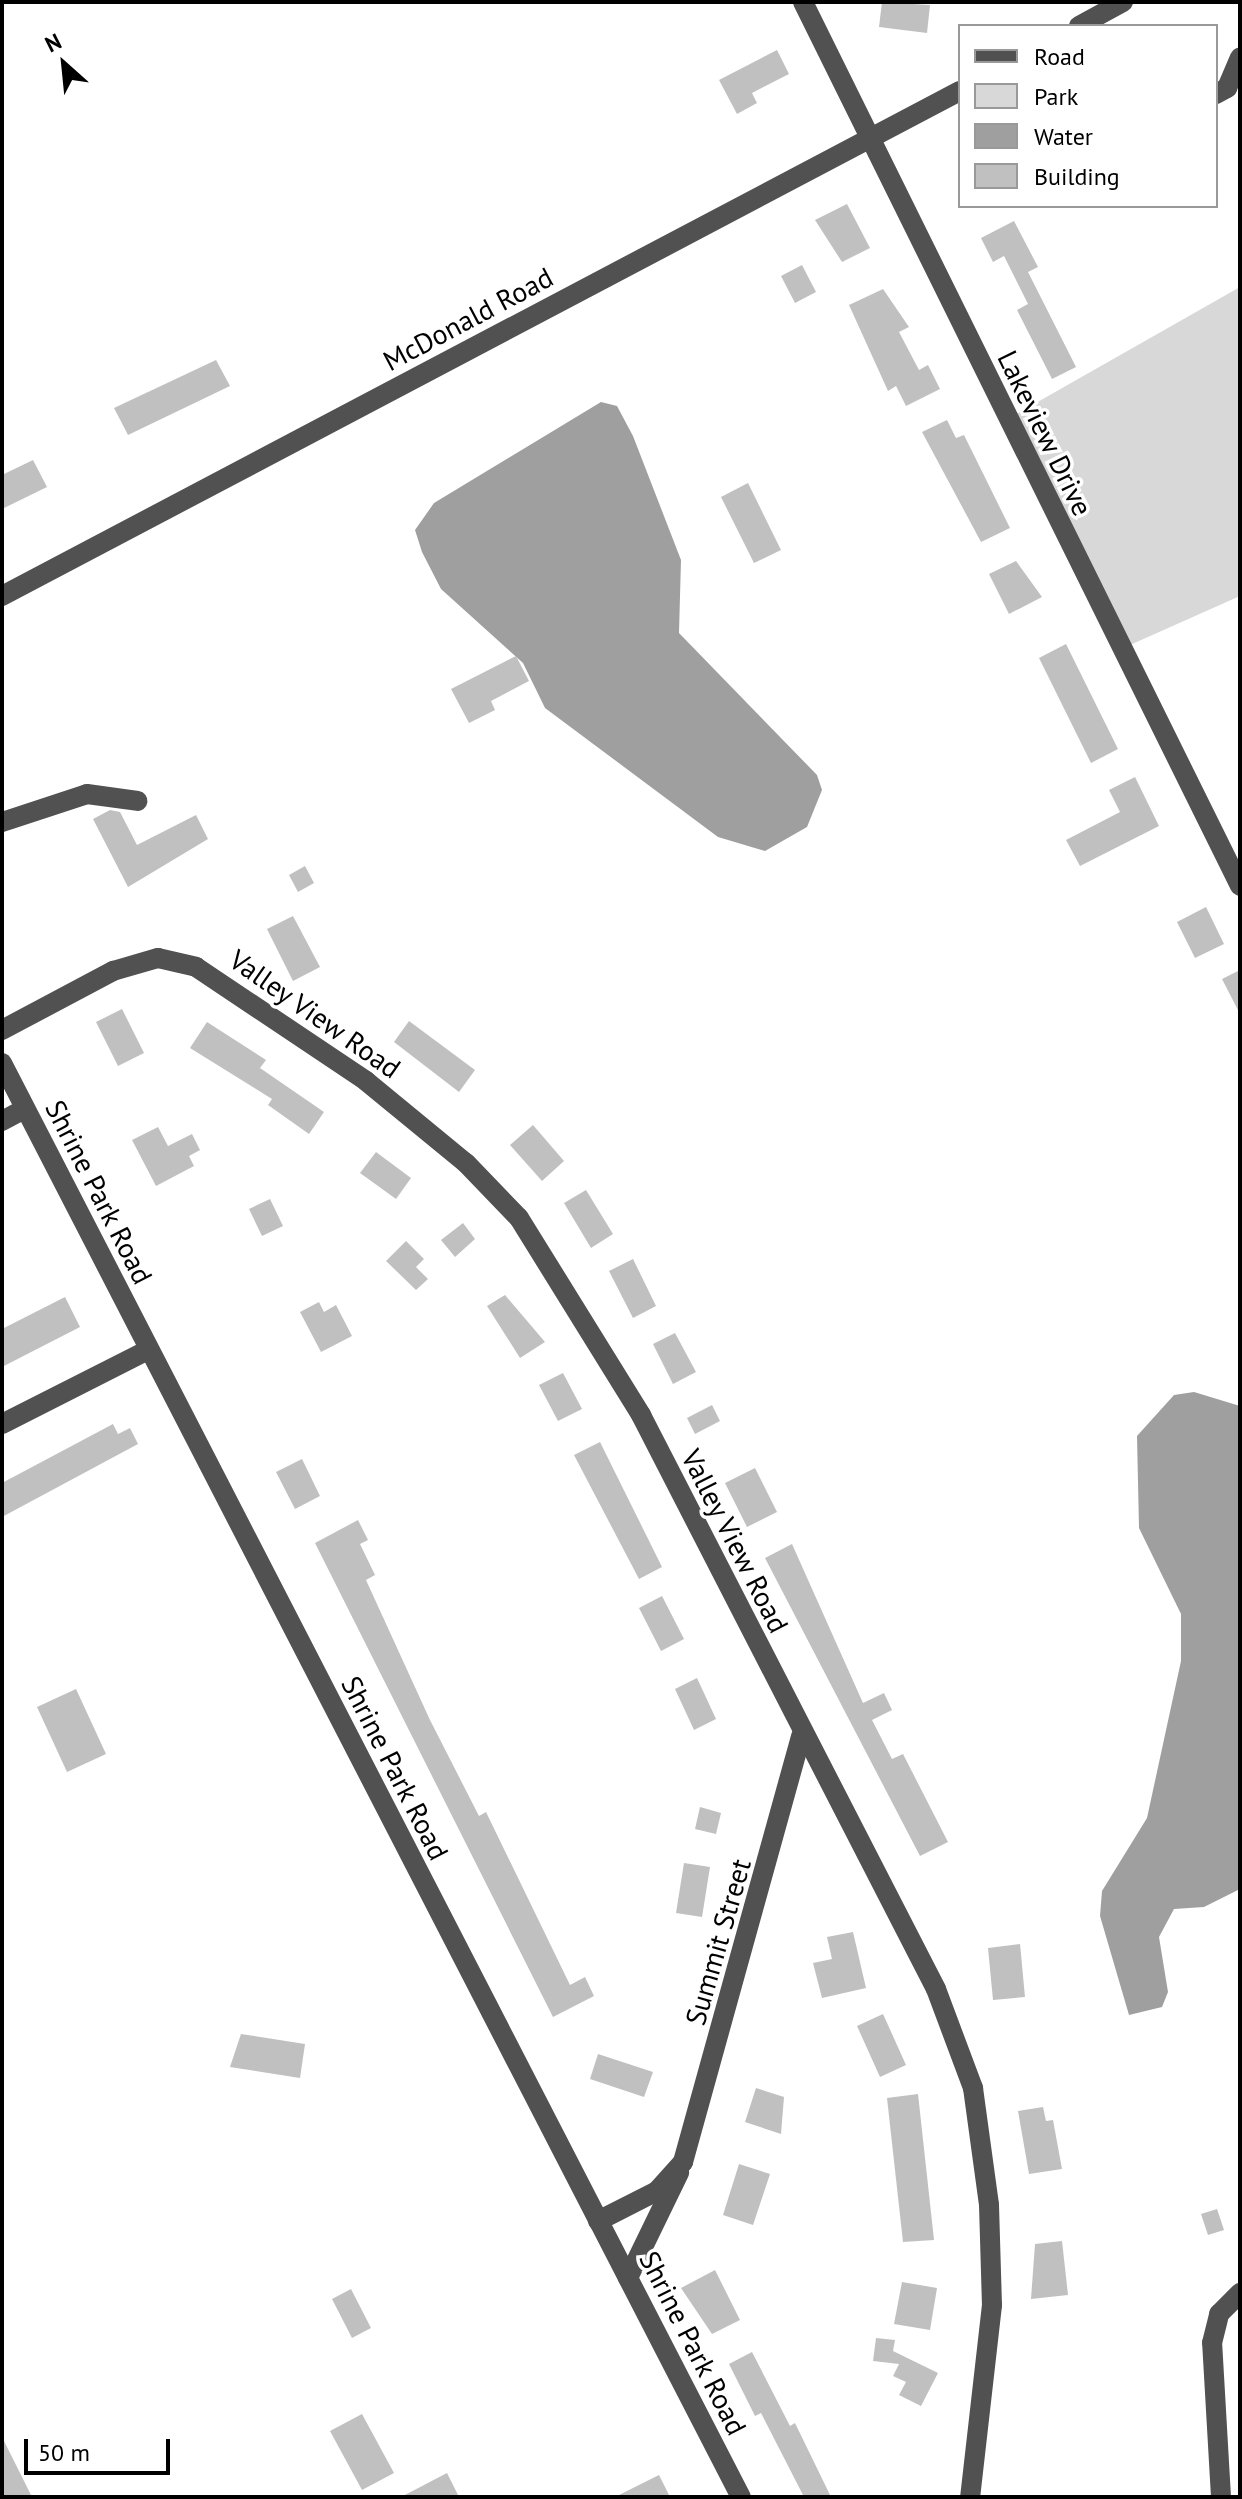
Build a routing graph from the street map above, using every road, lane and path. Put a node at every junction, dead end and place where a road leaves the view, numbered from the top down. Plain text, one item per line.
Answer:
1 (803, 2) edge
2 (1123, 2) edge
3 (1083, 24) edge
4 (1240, 58) edge
5 (958, 92) edge
6 (1218, 93) edge
7 (871, 139) junction
8 (2, 596) edge
9 (138, 801) dead end
10 (2, 822) edge
11 (1240, 886) edge
12 (2, 1030) edge
13 (2, 1063) edge
14 (25, 1109) junction
15 (2, 1121) edge
16 (148, 1350) junction
17 (2, 1424) edge
18 (801, 1736) junction
19 (683, 2162) junction
20 (598, 2221) junction
21 (628, 2278) junction
22 (1240, 2293) edge
23 (741, 2497) edge
24 (970, 2497) edge
25 (1221, 2497) edge

1 - 7 street, Lakeview Drive
2 - 3 street
4 - 6 street
5 - 7 street, McDonald Road
7 - 8 street, McDonald Road
7 - 11 street, Lakeview Drive
9 - 10 street
12 - 18 street, Valley View Road
13 - 14 street, Shrine Park Road
14 - 15 street
14 - 16 street, Shrine Park Road
16 - 17 street
16 - 20 street, Shrine Park Road
18 - 19 street, Summit Street
18 - 24 street, Valley View Road
19 - 20 street, Summit Street
19 - 21 street, Summit Street
20 - 21 street, Shrine Park Road
21 - 23 street, Shrine Park Road
22 - 25 street

